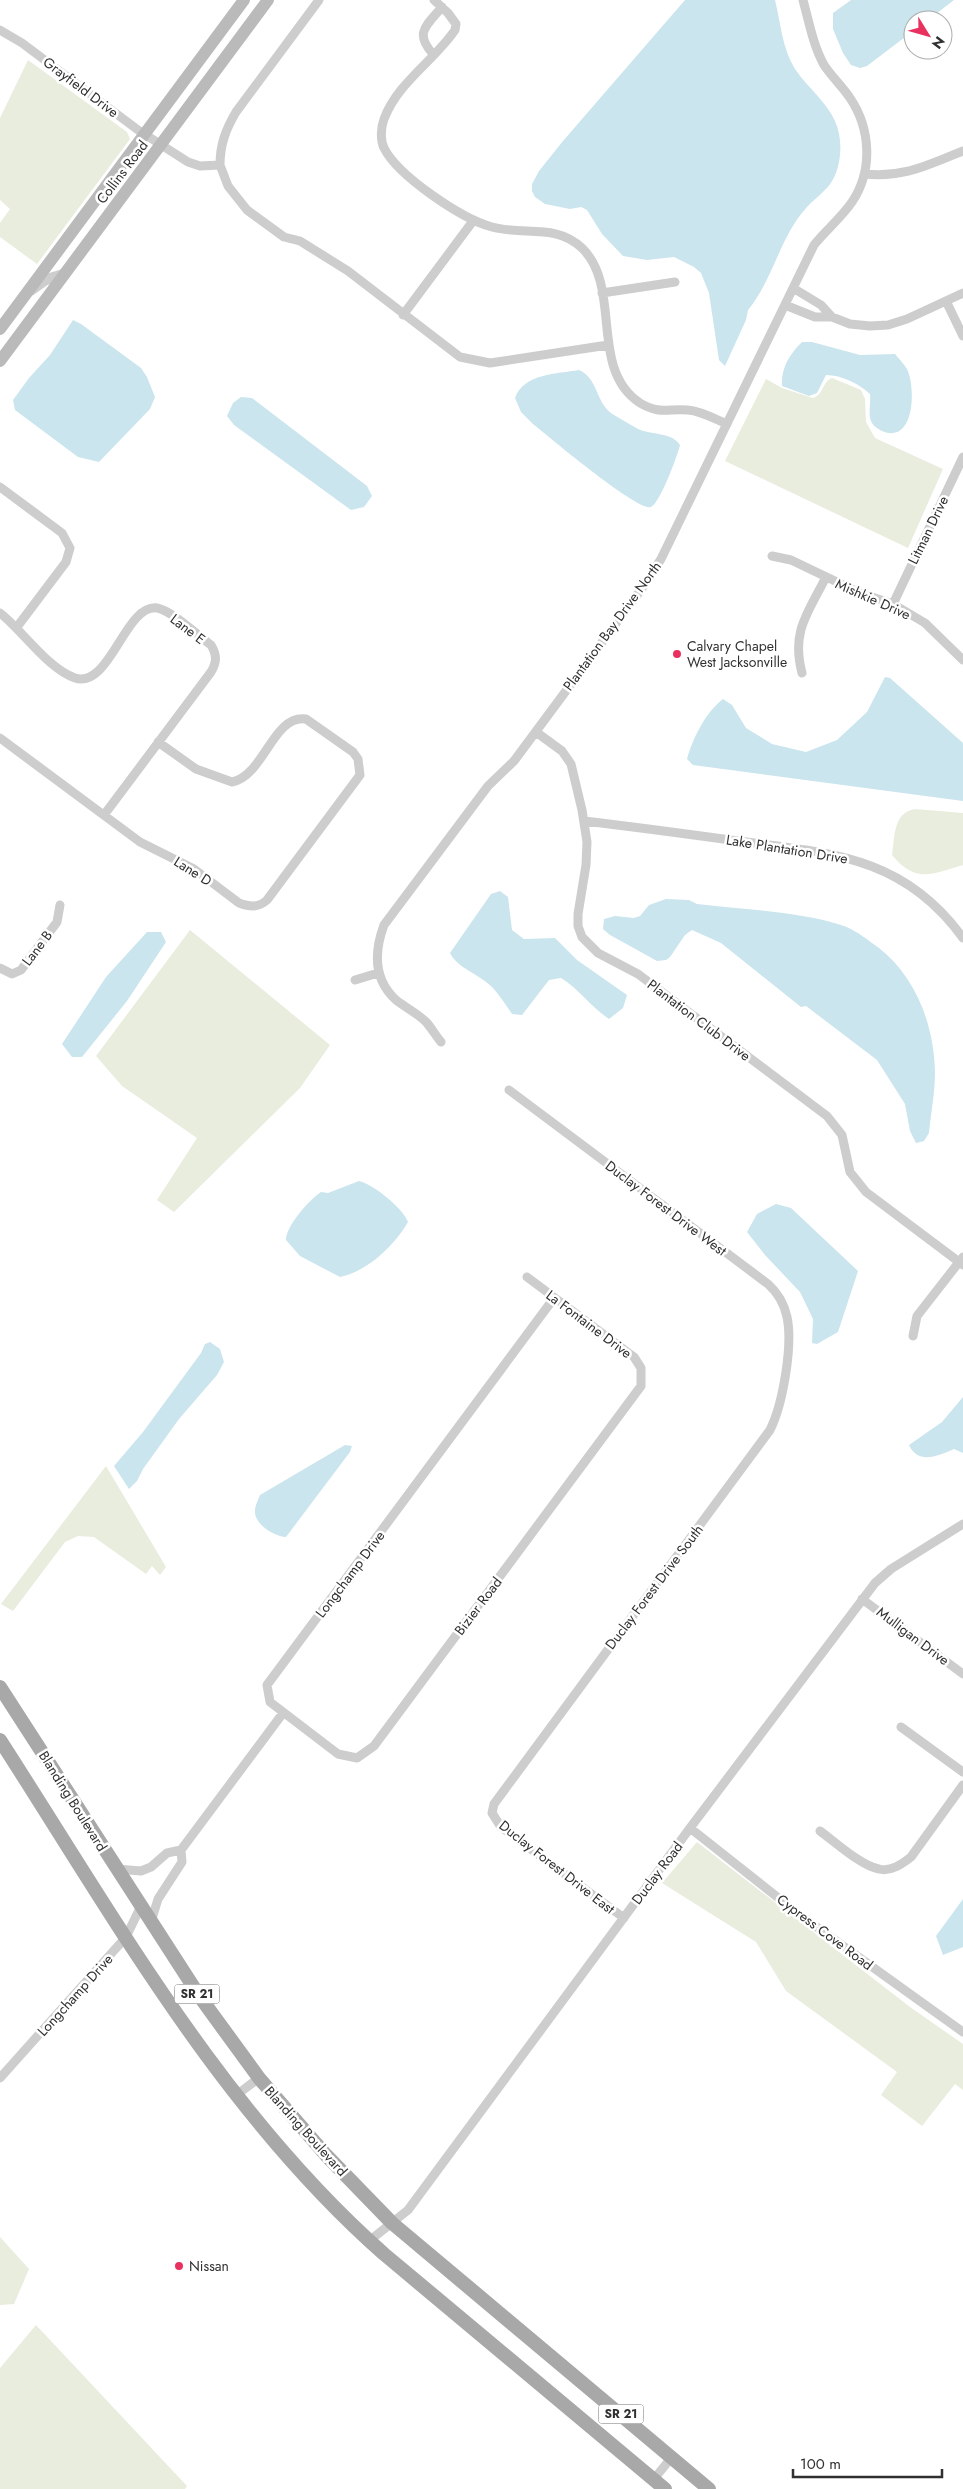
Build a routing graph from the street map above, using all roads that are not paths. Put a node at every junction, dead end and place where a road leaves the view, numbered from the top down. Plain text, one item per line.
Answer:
1 (244, 0) edge
2 (268, 0) edge
3 (319, 0) edge
4 (434, 0) edge
5 (803, 0) edge
6 (442, 7) junction
7 (0, 30) edge
8 (433, 54) junction
9 (146, 135) junction
10 (162, 144) junction
11 (963, 151) edge
12 (220, 165) junction
13 (865, 174) junction
14 (473, 221) junction
15 (65, 274) junction
16 (675, 282) dead end
17 (793, 288) junction
18 (28, 292) junction
19 (602, 293) junction
20 (963, 293) edge
21 (946, 301) junction
22 (784, 305) junction
23 (403, 315) junction
24 (832, 318) junction
25 (0, 329) edge
26 (963, 336) edge
27 (608, 345) junction
28 (0, 361) edge
29 (727, 424) junction
30 (963, 457) edge
31 (961, 467) edge
32 (0, 487) edge
33 (772, 556) dead end
34 (826, 577) junction
35 (893, 604) junction
36 (0, 613) edge
37 (17, 627) junction
38 (963, 660) edge
39 (802, 673) dead end
40 (536, 732) junction
41 (0, 738) edge
42 (158, 742) junction
43 (104, 816) junction
44 (584, 821) junction
45 (60, 905) dead end
46 (963, 938) edge
47 (0, 968) edge
48 (378, 973) junction
49 (355, 980) dead end
50 (441, 1042) dead end
51 (509, 1090) dead end
52 (961, 1261) edge
53 (527, 1277) dead end
54 (554, 1298) junction
55 (914, 1336) dead end
56 (787, 1348) joint
57 (642, 1377) joint
58 (963, 1524) edge
59 (862, 1599) junction
60 (963, 1674) edge
61 (0, 1687) edge
62 (283, 1713) junction
63 (901, 1726) dead end
64 (0, 1740) edge
65 (963, 1772) edge
66 (963, 1785) edge
67 (492, 1813) joint
68 (690, 1828) junction
69 (820, 1831) dead end
70 (181, 1850) junction
71 (117, 1869) junction
72 (141, 1906) junction
73 (624, 1918) junction
74 (151, 1922) junction
75 (126, 1937) junction
76 (963, 2032) edge
77 (0, 2078) edge
78 (259, 2078) junction
79 (235, 2096) junction
80 (392, 2223) junction
81 (369, 2241) junction
82 (671, 2458) junction
83 (654, 2479) junction
84 (665, 2489) edge
85 (709, 2489) edge

1 - 9 main road, Collins Road
2 - 10 main road, Collins Road
3 - 12 street
4 - 6 street
5 - 13 street, Plantation Bay Drive North
6 - 8 street
6 - 8 street
7 - 9 street, Grayfield Drive
8 - 14 street
9 - 10 street, Grayfield Drive
9 - 18 main road, Collins Road
10 - 12 street, Grayfield Drive
10 - 15 main road, Collins Road
11 - 13 street
12 - 23 street
13 - 17 street, Plantation Bay Drive North
14 - 19 street
14 - 23 street
15 - 18 street
15 - 28 main road, Collins Road
16 - 19 street
17 - 22 street, Plantation Bay Drive North
17 - 24 street
18 - 25 main road, Collins Road
19 - 27 street
20 - 21 street
21 - 24 street
21 - 26 street
22 - 24 street
22 - 29 street, Plantation Bay Drive North
23 - 27 street
27 - 29 street
29 - 40 street, Plantation Bay Drive North
30 - 31 street, Litman Drive
31 - 35 street, Litman Drive
32 - 37 street
33 - 34 street, Mishkie Drive
34 - 35 street, Mishkie Drive
34 - 39 street
35 - 38 street, Mishkie Drive
36 - 37 street
37 - 42 street, Lane E
40 - 44 street, Plantation Club Drive
40 - 48 street, Plantation Bay Drive North
41 - 43 street, Lane D
42 - 43 street
42 - 43 street, Lane D
44 - 46 street, Lake Plantation Drive
44 - 52 street, Plantation Club Drive
45 - 47 street, Lane B
48 - 49 street
48 - 50 street
51 - 56 street, Duclay Forest Drive West
52 - 55 street
53 - 54 street, La Fontaine Drive
54 - 57 street, La Fontaine Drive
54 - 62 street, Longchamp Drive
56 - 67 street, Duclay Forest Drive South
57 - 62 street, Bizier Road
58 - 59 street, Duclay Road
59 - 60 street, Mulligan Drive
59 - 68 street, Duclay Road
61 - 71 main road, Blanding Boulevard / SR 21
62 - 70 street
63 - 65 street
64 - 75 main road, Blanding Boulevard / SR 21
66 - 69 street
67 - 73 street, Duclay Forest Drive East
68 - 73 street, Duclay Road
68 - 76 street, Cypress Cove Road
70 - 71 street
70 - 74 street
71 - 72 main road, Blanding Boulevard / SR 21
72 - 74 main road, Blanding Boulevard / SR 21
72 - 75 street, Longchamp Drive
73 - 80 street, Duclay Road
74 - 78 main road, Blanding Boulevard / SR 21
75 - 77 street, Longchamp Drive
75 - 79 main road, Blanding Boulevard / SR 21
78 - 79 street
78 - 80 main road, Blanding Boulevard / SR 21
79 - 81 main road, Blanding Boulevard / SR 21
80 - 81 street, Duclay Road
80 - 82 main road, Blanding Boulevard / SR 21
81 - 83 main road, Blanding Boulevard / SR 21
82 - 83 street
82 - 85 main road, Blanding Boulevard / SR 21
83 - 84 main road, Blanding Boulevard / SR 21

